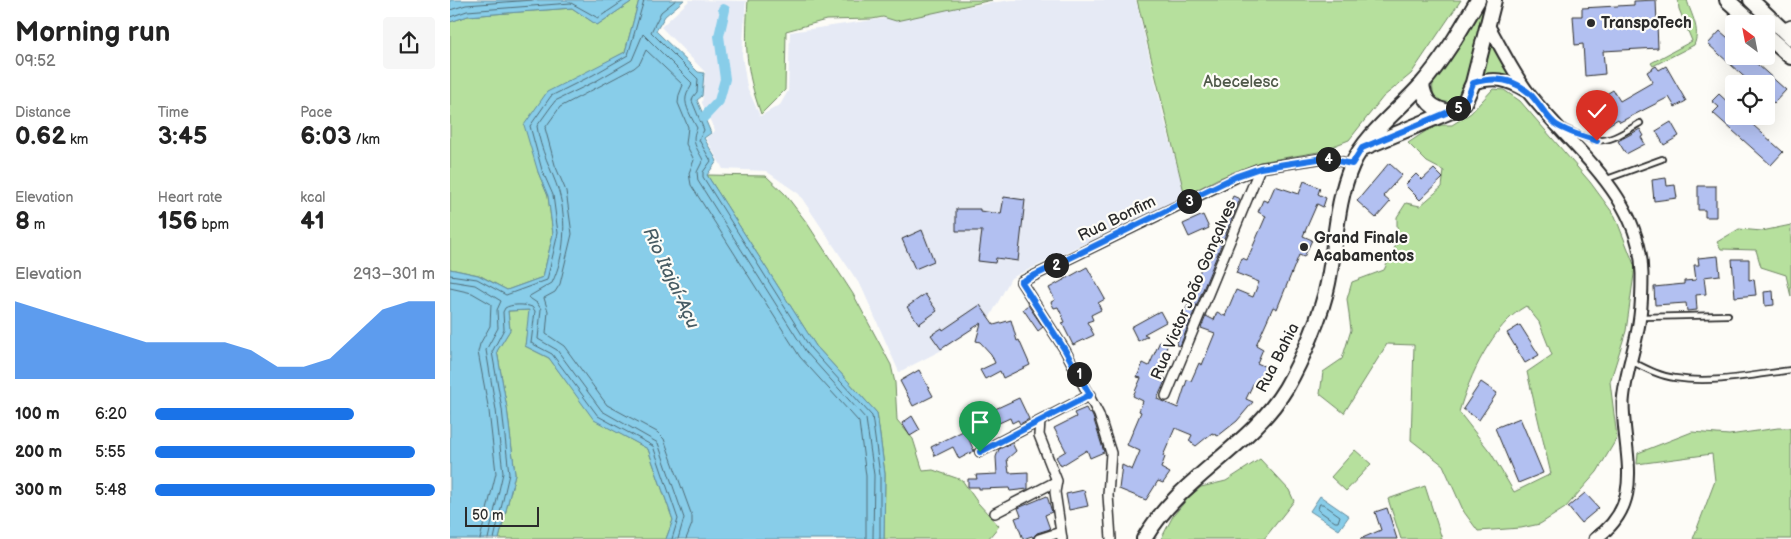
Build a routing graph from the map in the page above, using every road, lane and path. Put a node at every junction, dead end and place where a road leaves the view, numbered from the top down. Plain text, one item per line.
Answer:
1 (1478, 0) edge
2 (1494, 0) edge
3 (1727, 0) edge
4 (1750, 0) edge
5 (1744, 15) edge
6 (1488, 23) junction
7 (1788, 31) edge
8 (1775, 43) edge
9 (1791, 57) edge
10 (1473, 83) junction
11 (1422, 84) junction
12 (1528, 92) junction
13 (1449, 112) junction
14 (1640, 122) dead end
15 (1554, 124) junction
16 (1362, 148) junction
17 (1662, 159) dead end
18 (1352, 164) junction
19 (1260, 168) junction
20 (1605, 180) junction
21 (1728, 315) dead end
22 (1640, 317) junction
23 (1631, 361) junction
24 (1791, 370) edge
25 (1090, 395) junction
26 (1166, 396) dead end
27 (1040, 421) junction
28 (980, 452) dead end
29 (1057, 481) junction
30 (995, 513) dead end
31 (1061, 536) edge
32 (1039, 539) edge
33 (1111, 539) edge
34 (1144, 539) edge
35 (1595, 539) edge

1 - 11 main road, Rua Bahia
2 - 6 main road
3 - 5 main road
4 - 7 main road
6 - 10 main road
6 - 12 street
8 - 9 main road
10 - 12 street
10 - 13 main road
11 - 13 main road
11 - 16 main road, Rua Bahia
12 - 15 street
13 - 16 main road
14 - 15 lane
15 - 20 street
16 - 18 main road, Rua Bahia
17 - 20 lane
18 - 19 street, Rua Bonfim
18 - 34 main road, Rua Bahia
19 - 25 street, Rua Bonfim
19 - 26 street, Rua Victor João Gonçalves
20 - 22 street
21 - 22 lane
22 - 23 street
23 - 24 lane
23 - 35 street
25 - 27 street
25 - 33 street, Rua Bonfim
27 - 28 street
27 - 29 street
29 - 30 street
29 - 31 street
31 - 32 street

